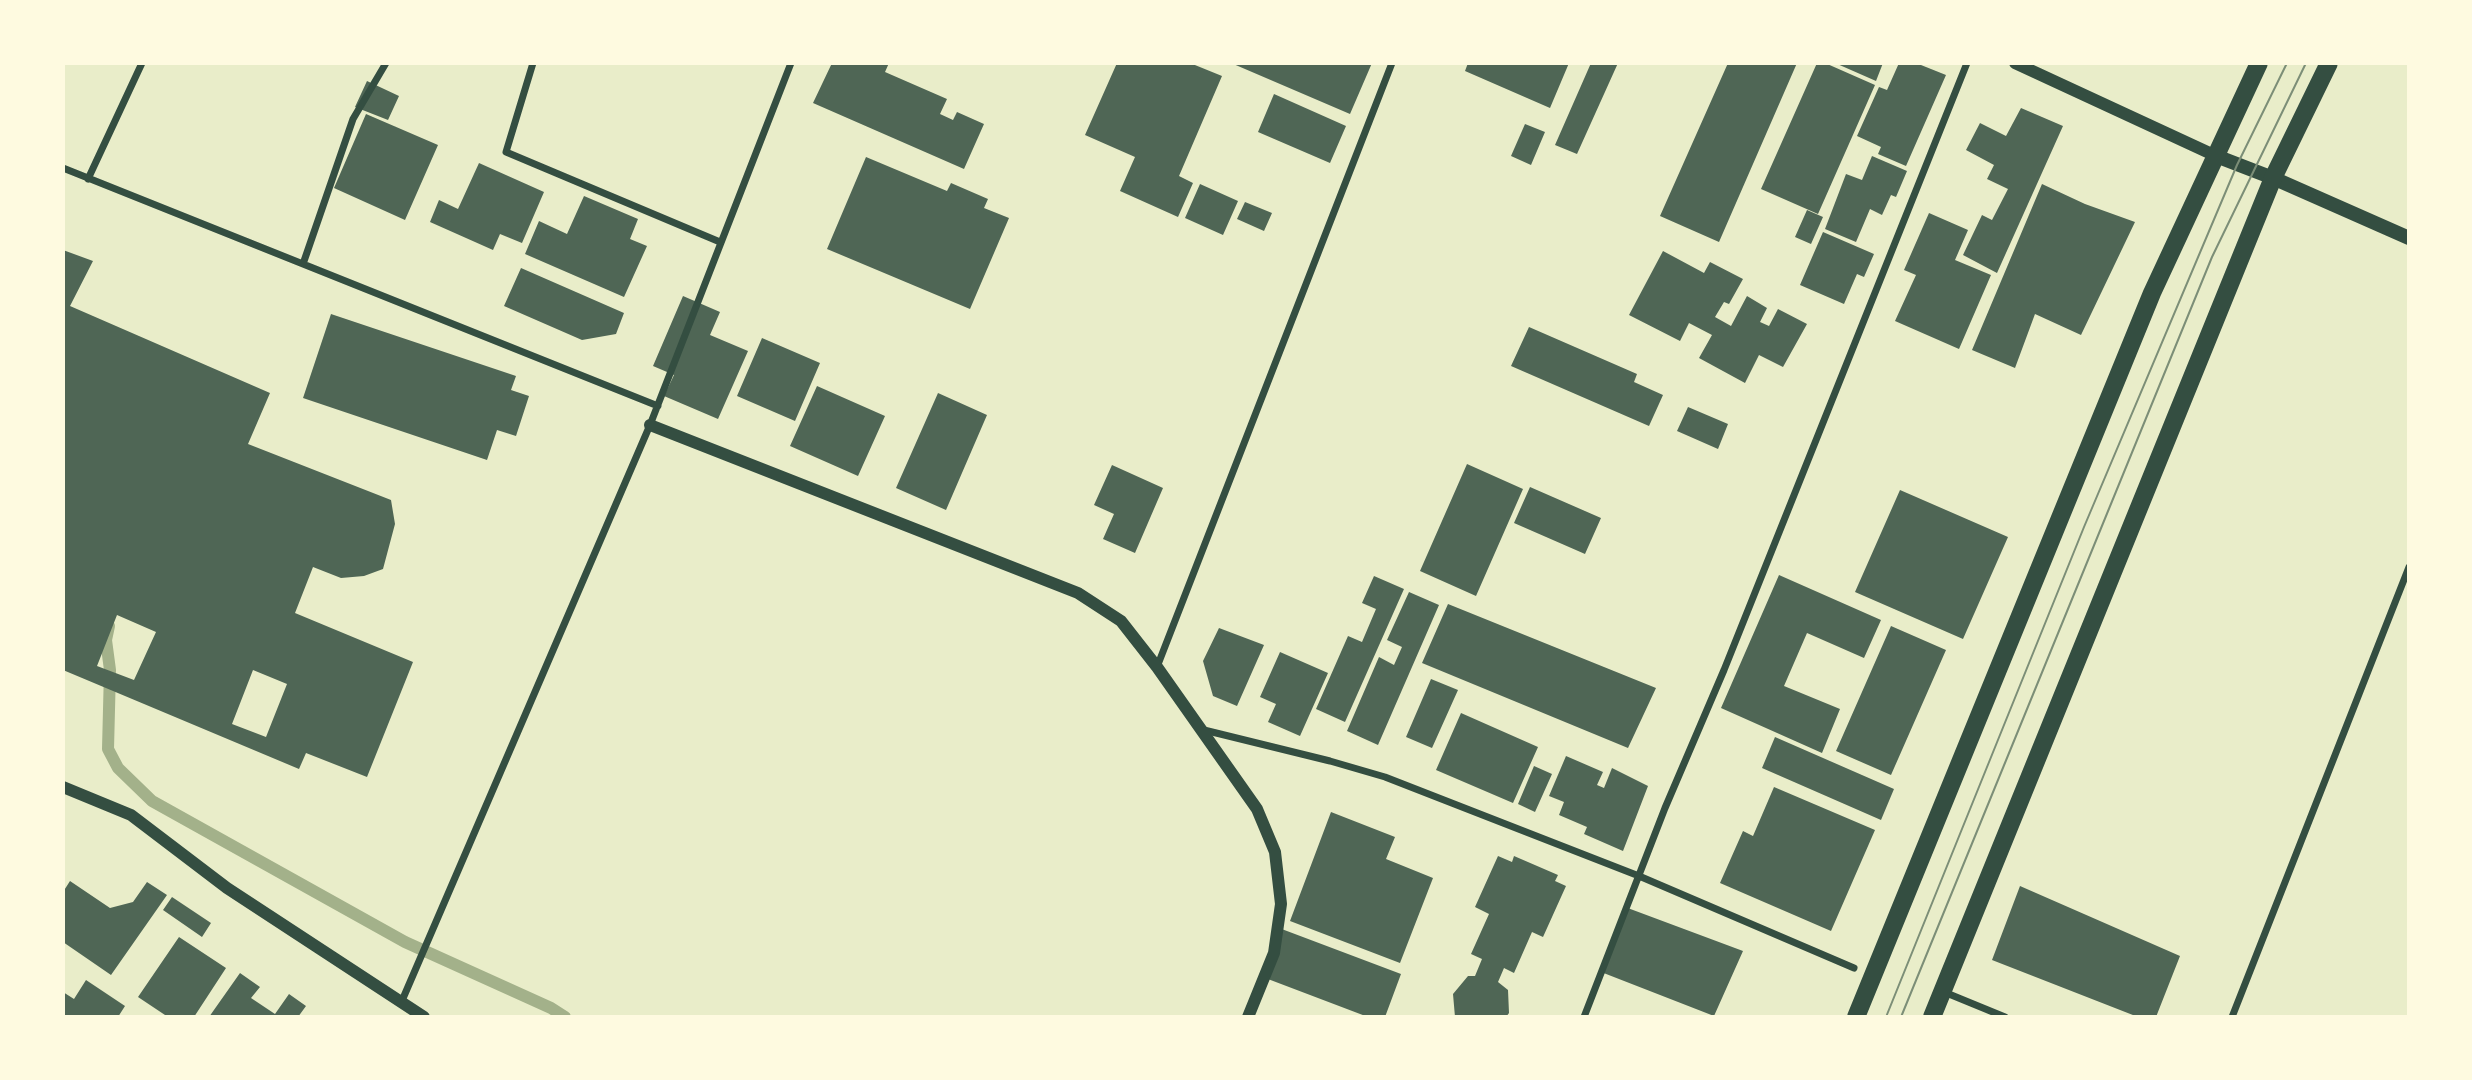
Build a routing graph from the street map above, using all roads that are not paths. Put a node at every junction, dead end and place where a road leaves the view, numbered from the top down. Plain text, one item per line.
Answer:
1 (142, 63) edge
2 (386, 63) edge
3 (533, 63) edge
4 (791, 63) edge
5 (1392, 63) edge
6 (1967, 63) edge
7 (2015, 63) edge
8 (2259, 63) edge
9 (2329, 63) edge
10 (2216, 156) junction
11 (63, 168) edge
12 (2273, 178) junction
13 (88, 179) junction
14 (2409, 238) edge
15 (720, 242) junction
16 (303, 264) junction
17 (658, 405) junction
18 (650, 425) junction
19 (2409, 567) edge
20 (1157, 667) junction
21 (1199, 729) junction
22 (64, 789) edge
23 (1639, 876) junction
24 (1854, 968) dead end
25 (1942, 991) junction
26 (401, 1004) junction
27 (424, 1017) edge
28 (1248, 1017) edge
29 (1584, 1017) edge
30 (1856, 1017) edge
31 (1933, 1017) edge
32 (2005, 1017) edge
33 (2232, 1017) edge

1 - 13 street
2 - 16 street
3 - 15 street
4 - 15 street
5 - 20 street
6 - 23 street
7 - 10 street
8 - 10 main road
9 - 12 main road
10 - 12 main road
10 - 30 main road
11 - 13 street
12 - 14 main road
12 - 25 main road
13 - 16 street
15 - 17 street
16 - 17 street
17 - 18 street
18 - 20 street
18 - 26 street
19 - 33 street
20 - 21 street
21 - 23 street
21 - 28 street
22 - 26 street
23 - 24 street
23 - 29 street
25 - 31 main road
25 - 32 street
26 - 27 street

